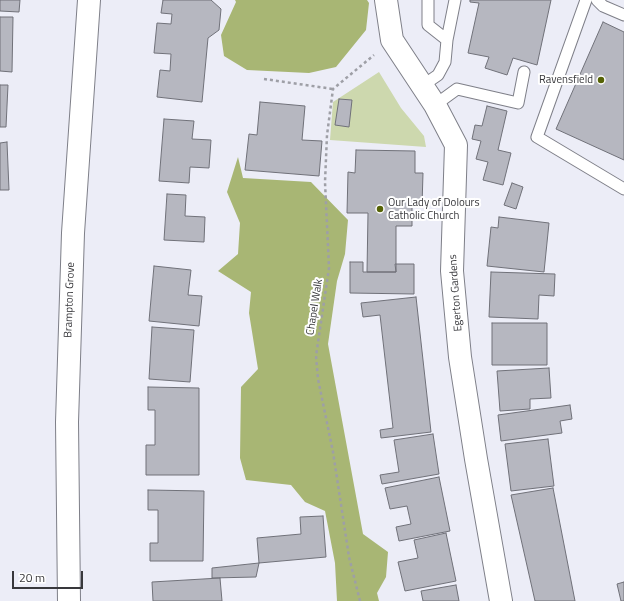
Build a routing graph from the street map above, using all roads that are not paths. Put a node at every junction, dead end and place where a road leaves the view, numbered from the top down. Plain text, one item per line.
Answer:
1 (89, 0) edge
2 (386, 0) edge
3 (428, 0) edge
4 (455, 0) edge
5 (586, 0) edge
6 (597, 0) edge
7 (624, 15) edge
8 (447, 40) junction
9 (524, 72) dead end
10 (422, 86) junction
11 (435, 105) junction
12 (624, 189) edge
13 (69, 601) edge
14 (501, 601) edge

1 - 13 street, Brampton Grove
2 - 10 street, Egerton Gardens
3 - 8 lane
4 - 8 lane
5 - 12 lane
6 - 7 lane
8 - 10 lane
9 - 11 lane
10 - 11 street, Egerton Gardens
11 - 14 street, Egerton Gardens

